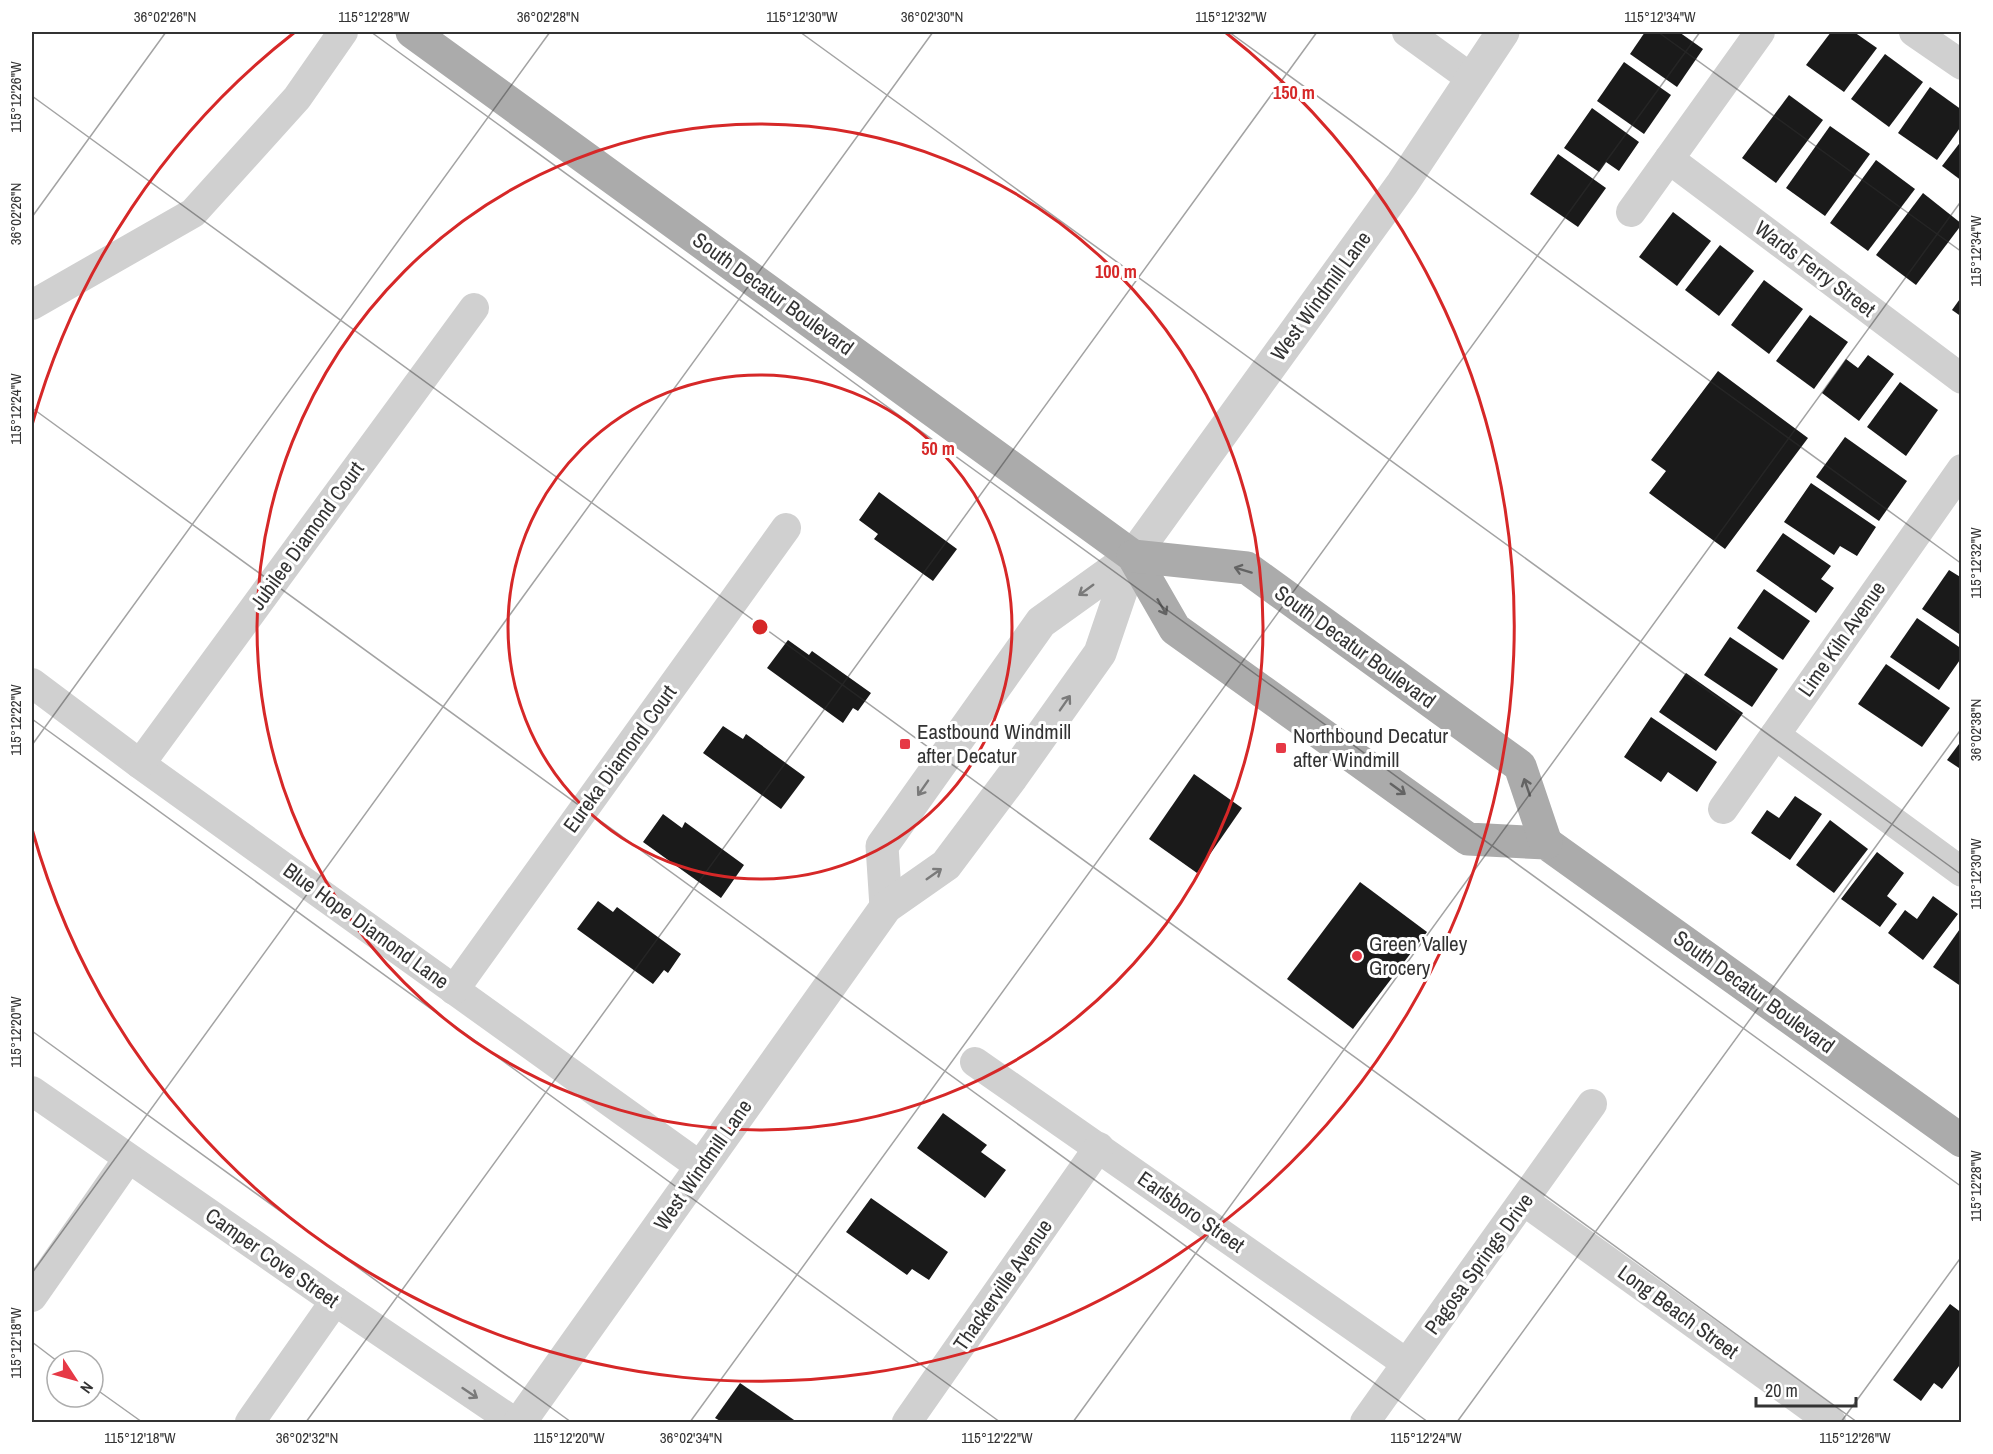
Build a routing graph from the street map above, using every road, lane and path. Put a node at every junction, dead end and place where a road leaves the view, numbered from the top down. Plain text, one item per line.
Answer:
1 (343, 32) edge
2 (412, 32) edge
3 (1407, 32) edge
4 (1503, 32) edge
5 (1760, 32) edge
6 (1914, 32) edge
7 (1962, 65) edge
8 (1472, 79) junction
9 (1669, 159) junction
10 (1631, 212) dead end
11 (32, 305) edge
12 (474, 308) dead end
13 (1962, 379) edge
14 (1962, 469) edge
15 (786, 528) dead end
16 (1133, 556) junction
17 (32, 683) edge
18 (1775, 735) junction
19 (140, 764) junction
20 (1723, 809) dead end
21 (1546, 843) junction
22 (1962, 872) edge
23 (886, 907) junction
24 (454, 990) junction
25 (975, 1062) dead end
26 (32, 1091) edge
27 (1592, 1104) dead end
28 (1960, 1136) edge
29 (1099, 1147) junction
30 (128, 1159) junction
31 (701, 1167) junction
32 (1524, 1201) junction
33 (32, 1297) edge
34 (335, 1301) junction
35 (1406, 1363) junction
36 (250, 1422) edge
37 (514, 1422) edge
38 (520, 1422) edge
39 (907, 1422) edge
40 (1365, 1422) edge
41 (1832, 1422) edge

1 - 11 street
2 - 16 main road, South Decatur Boulevard
3 - 8 street
4 - 8 street, West Windmill Lane
5 - 9 street
6 - 7 street
8 - 16 street, West Windmill Lane
9 - 10 street
9 - 13 street, Wards Ferry Street
12 - 19 street, Jubilee Diamond Court
14 - 18 street, Lime Kiln Avenue
15 - 24 street, Eureka Diamond Court
16 -> 21 main road, South Decatur Boulevard
21 -> 16 main road, South Decatur Boulevard
23 -> 16 street, West Windmill Lane
16 -> 23 street, West Windmill Lane
17 - 19 street, Blue Hope Diamond Lane
18 - 20 street, Lime Kiln Avenue
18 - 22 street
19 - 24 street, Blue Hope Diamond Lane
21 - 28 main road, South Decatur Boulevard
23 - 31 street, West Windmill Lane
24 - 31 street, Blue Hope Diamond Lane
25 - 29 street, Earlsboro Street
26 - 30 street, Camper Cove Street
27 - 32 street, Pagosa Springs Drive
29 - 35 street, Earlsboro Street
29 - 39 street, Thackerville Avenue
30 - 33 street
30 - 34 street, Camper Cove Street
31 - 38 street, West Windmill Lane
32 - 35 street, Pagosa Springs Drive
32 - 41 street, Long Beach Street
34 - 36 street
34 -> 37 street, Camper Cove Street
35 - 40 street, Pagosa Springs Drive

